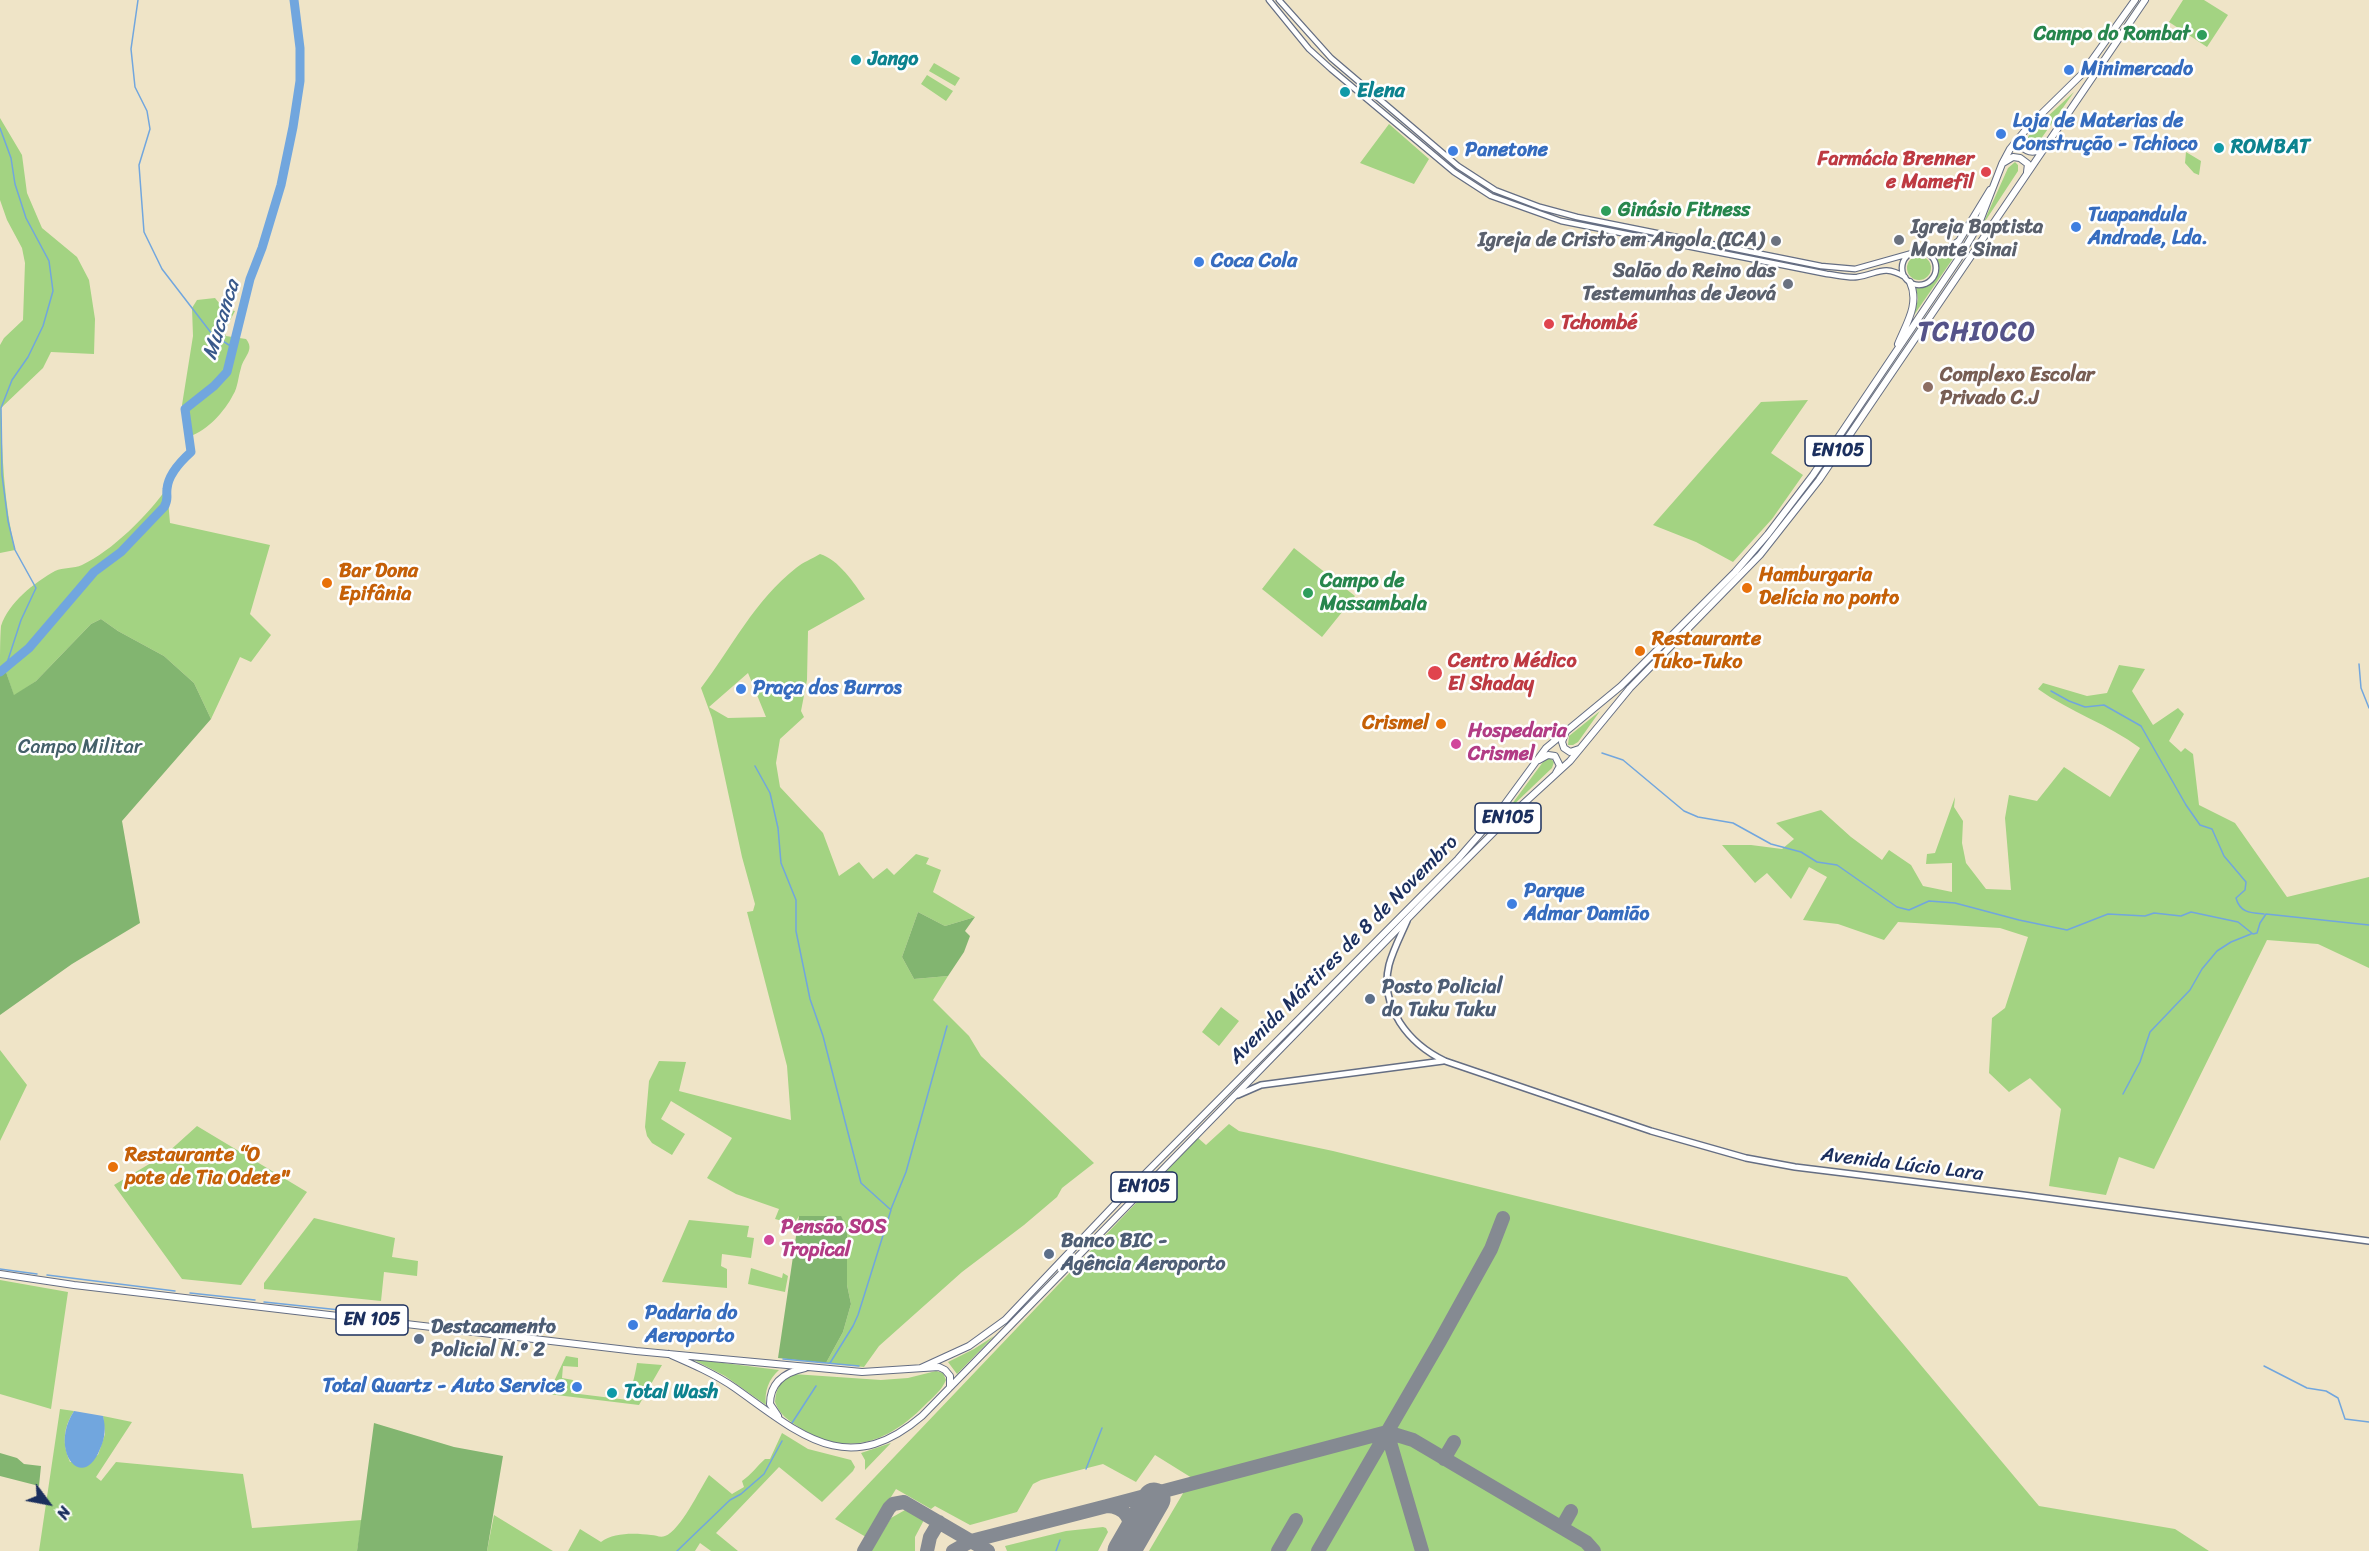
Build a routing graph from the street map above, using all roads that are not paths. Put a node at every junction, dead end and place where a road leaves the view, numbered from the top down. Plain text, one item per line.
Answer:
1 (1269, 0) edge
2 (1279, 0) edge
3 (2135, 0) edge
4 (2145, 0) edge
5 (2022, 134) junction
6 (2043, 149) junction
7 (2002, 164) junction
8 (2027, 173) junction
9 (1994, 185) junction
10 (1924, 252) junction
11 (1912, 253) junction
12 (1907, 279) junction
13 (1892, 358) junction
14 (1568, 728) junction
15 (1582, 747) junction
16 (1535, 763) junction
17 (1554, 776) junction
18 (1409, 917) junction
19 (1445, 1061) junction
20 (1210, 1119) junction
21 (2369, 1241) edge
22 (0, 1274) edge
23 (669, 1354) junction
24 (811, 1367) junction
25 (921, 1368) junction
26 (948, 1390) junction
27 (791, 1428) junction

1 - 12 street
2 - 11 street
3 - 5 main road, Avenida Mártires de 8 de Novembro / EN105
4 - 6 main road, Avenida Mártires de 8 de Novembro / EN105
5 - 6 main road
5 - 7 main road, Avenida Mártires de 8 de Novembro / EN105
6 - 8 main road, Avenida Mártires de 8 de Novembro / EN105
7 - 8 main road
7 - 9 main road, Avenida Mártires de 8 de Novembro / EN105
8 - 15 main road, Avenida Mártires de 8 de Novembro / EN105
9 - 10 main road
9 - 13 main road, Avenida Mártires de 8 de Novembro / EN105
10 - 11 street
10 - 12 street
11 - 12 street
12 - 13 main road
13 - 14 main road, Avenida Mártires de 8 de Novembro / EN105
14 - 15 main road
14 - 16 main road, Avenida Mártires de 8 de Novembro / EN105
15 - 17 main road, Avenida Mártires de 8 de Novembro / EN105
16 - 17 main road
16 - 25 main road, Avenida Mártires de 8 de Novembro / EN105
17 - 18 main road, Avenida Mártires de 8 de Novembro / EN105
18 - 19 main road, Avenida Lúcio Lara
18 - 20 main road, Avenida Mártires de 8 de Novembro / EN105
19 - 20 main road, Avenida Lúcio Lara
19 - 21 main road, Avenida Lúcio Lara
20 - 26 main road, Avenida Mártires de 8 de Novembro / EN105
22 - 23 main road, EN 105
23 - 24 main road, EN 105
23 - 27 main road, EN 105
24 - 25 main road, EN105
24 - 27 main road
25 - 26 main road
26 - 27 main road, EN105

